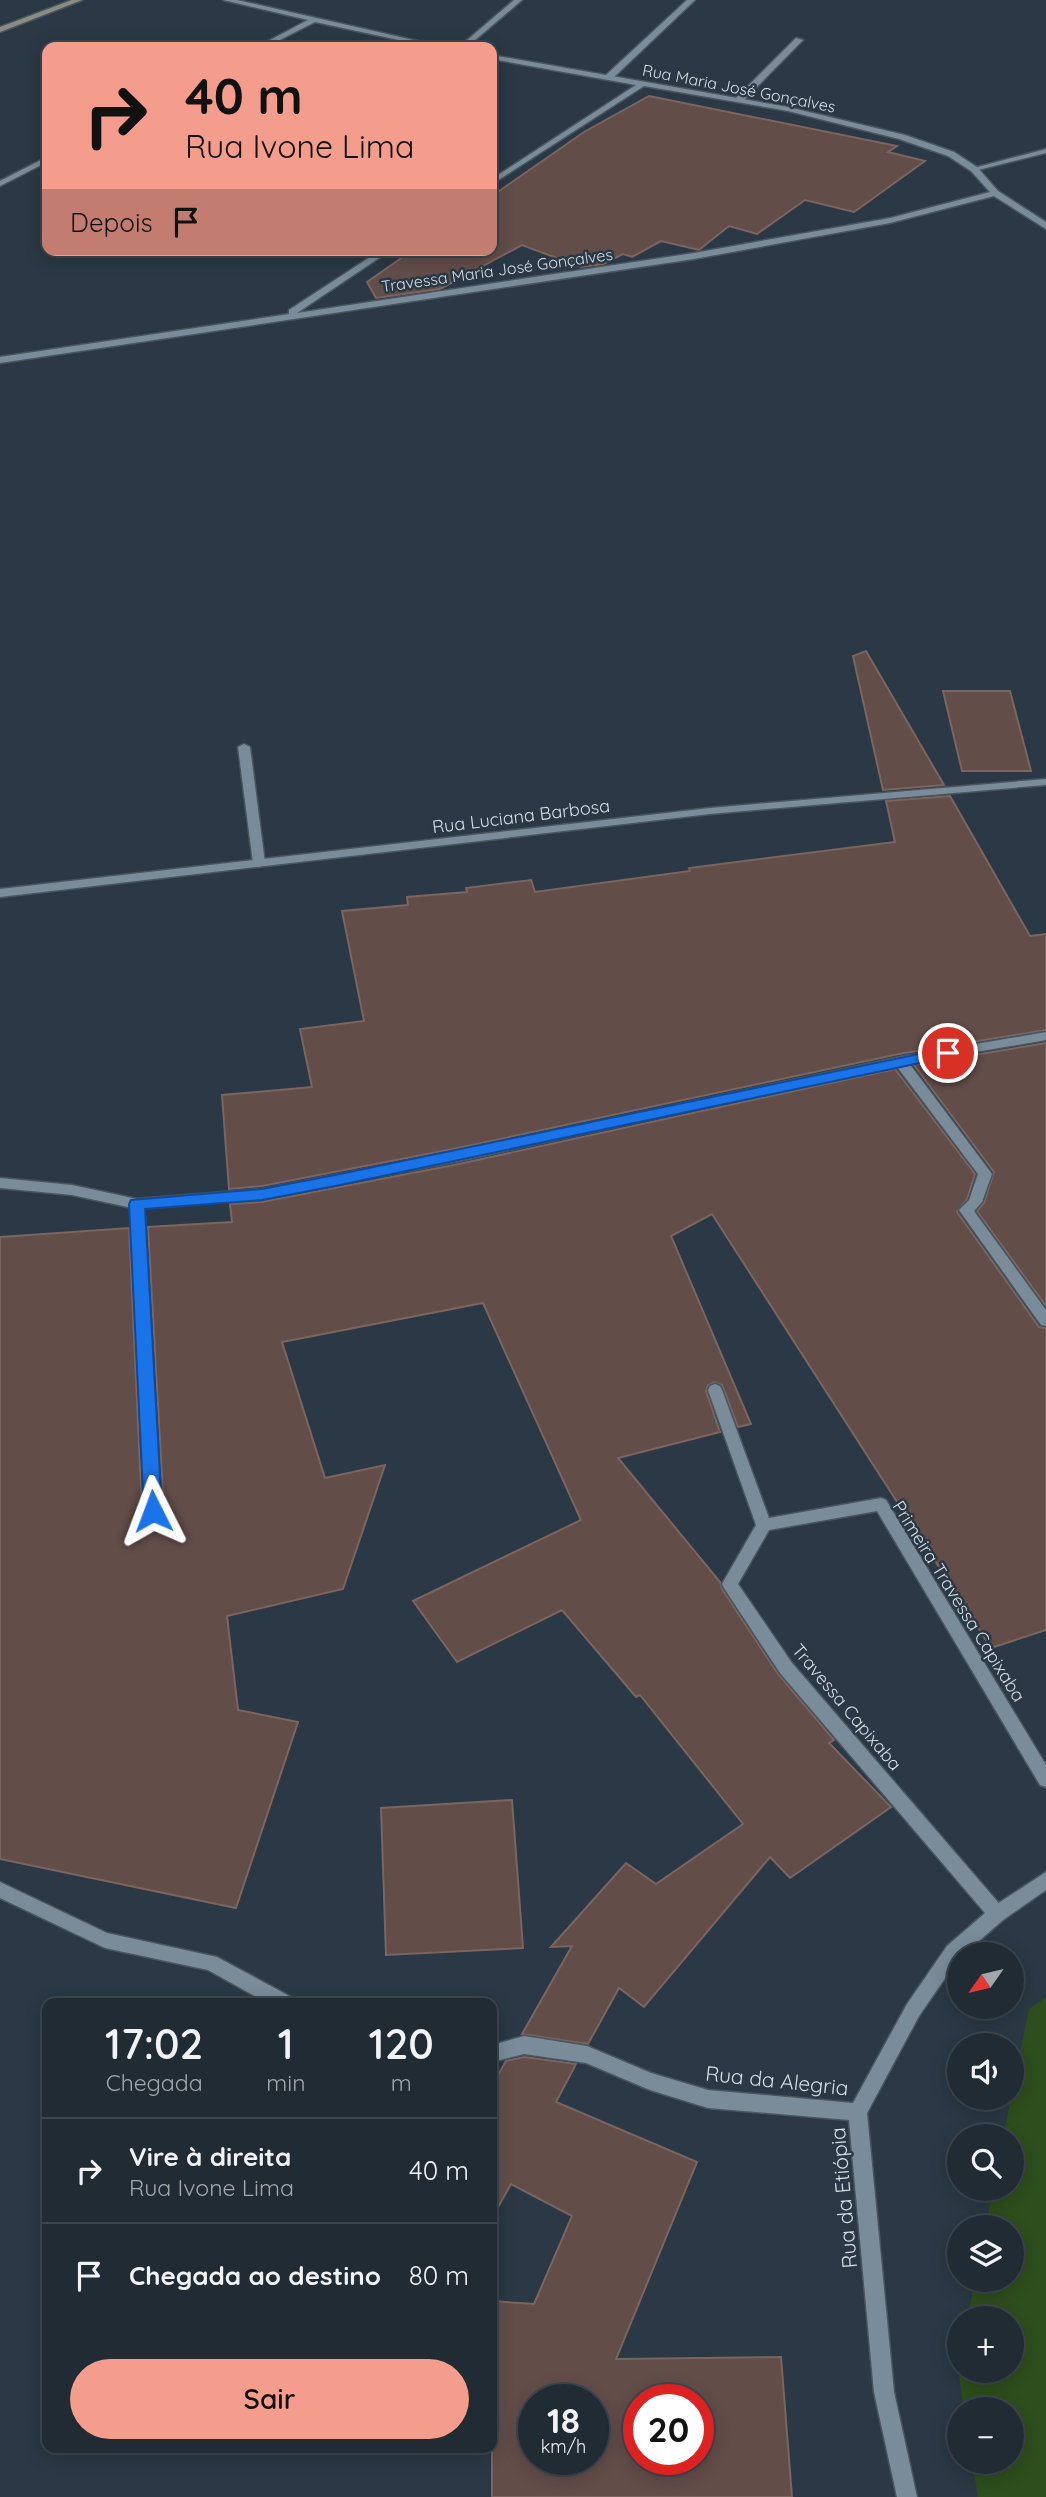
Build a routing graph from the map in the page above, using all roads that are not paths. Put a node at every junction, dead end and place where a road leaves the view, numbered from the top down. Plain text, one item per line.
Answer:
1 (78, 0) edge
2 (227, 0) edge
3 (519, 0) edge
4 (691, 0) edge
5 (312, 21) junction
6 (0, 30) edge
7 (800, 40) dead end
8 (271, 42) edge
9 (415, 42) edge
10 (469, 42) edge
11 (497, 58) edge
12 (609, 77) junction
13 (643, 83) junction
14 (739, 100) junction
15 (1046, 151) edge
16 (42, 162) edge
17 (974, 169) junction
18 (497, 179) edge
19 (0, 184) edge
20 (995, 193) junction
21 (1046, 226) edge
22 (378, 256) edge
23 (288, 315) junction
24 (0, 360) edge
25 (244, 747) dead end
26 (1046, 782) edge
27 (259, 863) junction
28 (0, 893) edge
29 (1045, 1038) edge
30 (900, 1061) junction
31 (0, 1183) edge
32 (136, 1204) junction
33 (1046, 1321) edge
34 (715, 1390) dead end
35 (153, 1511) dead end
36 (764, 1525) junction
37 (1046, 1780) edge
38 (1046, 1880) edge
39 (0, 1891) edge
40 (997, 1914) junction
41 (276, 1998) edge
42 (497, 2052) edge
43 (858, 2112) junction
44 (906, 2497) edge

1 - 6 street
2 - 5 street
3 - 10 street
4 - 12 street
5 - 8 street
5 - 9 street
7 - 14 street
11 - 12 street, Rua Maria José Gonçalves
12 - 13 street, Rua Maria José Gonçalves
13 - 14 street, Rua Maria José Gonçalves
13 - 18 street
14 - 17 street, Rua Maria José Gonçalves
15 - 17 street
16 - 19 street
17 - 20 street, Rua Maria José Gonçalves
20 - 21 street, Rua Maria José Gonçalves
20 - 23 street, Travessa Maria José Gonçalves
22 - 23 street
23 - 24 street, Travessa Maria José Gonçalves
25 - 27 street
26 - 27 street, Rua Luciana Barbosa
27 - 28 street, Rua Luciana Barbosa
29 - 30 street
30 - 32 street
30 - 33 street
31 - 32 street
32 - 35 street
34 - 36 street
36 - 37 street, Primeira Travessa Capixaba
36 - 40 street, Travessa Capixaba
38 - 40 street, Rua da Etiópia
39 - 41 street
40 - 43 street, Rua da Etiópia
42 - 43 street, Rua da Alegria
43 - 44 street, Rua da Etiópia

